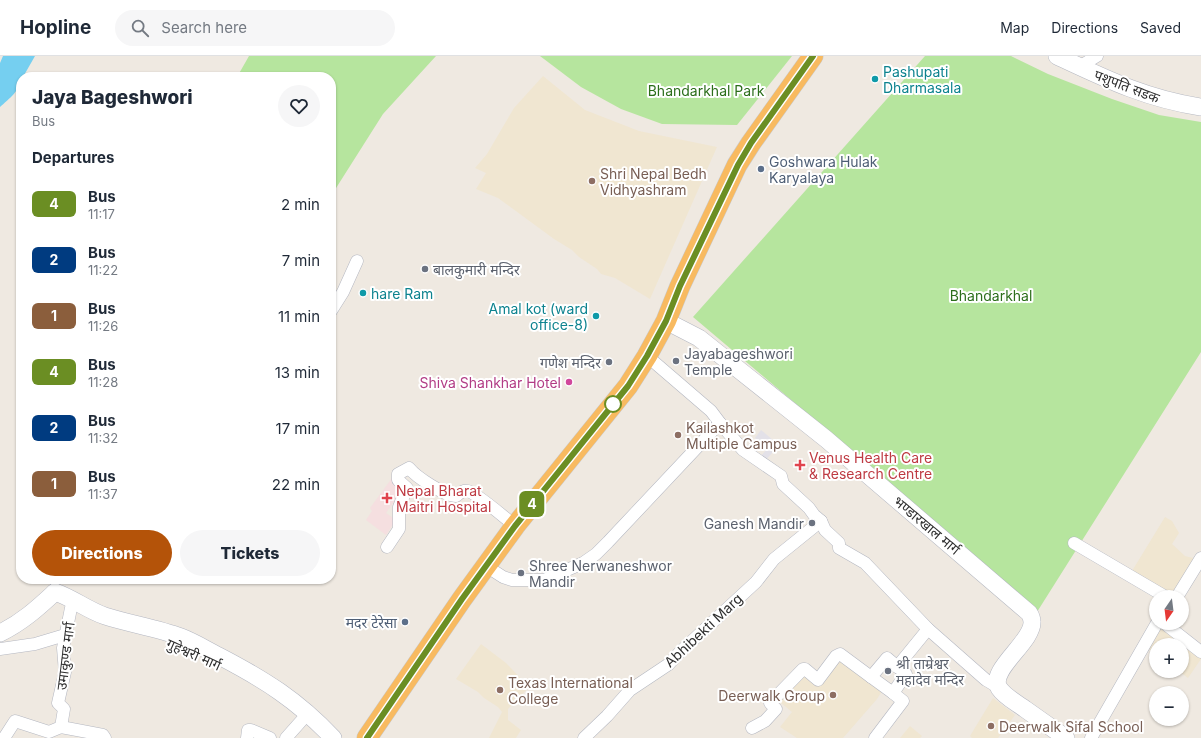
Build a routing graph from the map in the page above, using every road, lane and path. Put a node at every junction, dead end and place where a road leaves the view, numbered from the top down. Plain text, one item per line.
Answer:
1 (813, 56) edge
2 (1056, 56) edge
3 (1097, 56) edge
4 (1079, 66) junction
5 (1201, 107) edge
6 (357, 261) dead end
7 (336, 304) edge
8 (666, 321) junction
9 (647, 356) junction
10 (720, 423) junction
11 (821, 520) junction
12 (515, 526) junction
13 (1074, 543) dead end
14 (387, 547) dead end
15 (1201, 558) edge
16 (486, 566) junction
17 (1154, 590) edge
18 (1181, 590) edge
19 (55, 592) junction
20 (72, 608) junction
21 (928, 629) junction
22 (1153, 630) edge
23 (1173, 630) edge
24 (0, 632) edge
25 (65, 635) junction
26 (0, 649) edge
27 (1201, 652) edge
28 (897, 667) junction
29 (871, 676) junction
30 (998, 683) junction
31 (893, 693) junction
32 (302, 720) junction
33 (61, 727) junction
34 (752, 728) dead end
35 (4, 738) edge
36 (105, 738) edge
37 (247, 738) edge
38 (270, 738) edge
39 (286, 738) edge
40 (322, 738) edge
41 (333, 738) edge
42 (367, 738) edge
43 (584, 738) edge
44 (875, 738) edge
45 (1066, 738) edge
46 (1091, 738) edge

1 - 8 highway
2 - 4 main road, पशुपति सडक
3 - 4 street
4 - 5 main road, पशुपति सडक
6 - 7 street
8 - 9 highway
8 - 30 main road, भण्डारखाल मार्ग
9 - 10 street
9 - 12 highway
10 - 11 street
10 - 16 street
11 - 21 street
11 - 43 street, Abhibekti Marg
12 - 14 street
12 - 16 highway
13 - 17 street
15 - 18 street
16 - 42 highway
19 - 20 main road, गुहेश्वरी मार्ग
19 - 24 main road
19 - 41 main road
20 - 25 street, उमाकुण्ड मार्ग
20 - 32 main road, गुहेश्वरी मार्ग
21 - 28 street
21 - 30 street
22 - 46 street
23 - 27 street
25 - 26 street
25 - 33 street, उमाकुण्ड मार्ग
28 - 29 street
28 - 31 street
29 - 31 street
29 - 34 street
30 - 45 main road
31 - 44 street
32 - 39 street
32 - 40 main road, गुहेश्वरी मार्ग
33 - 35 street
33 - 36 street
37 - 38 street

